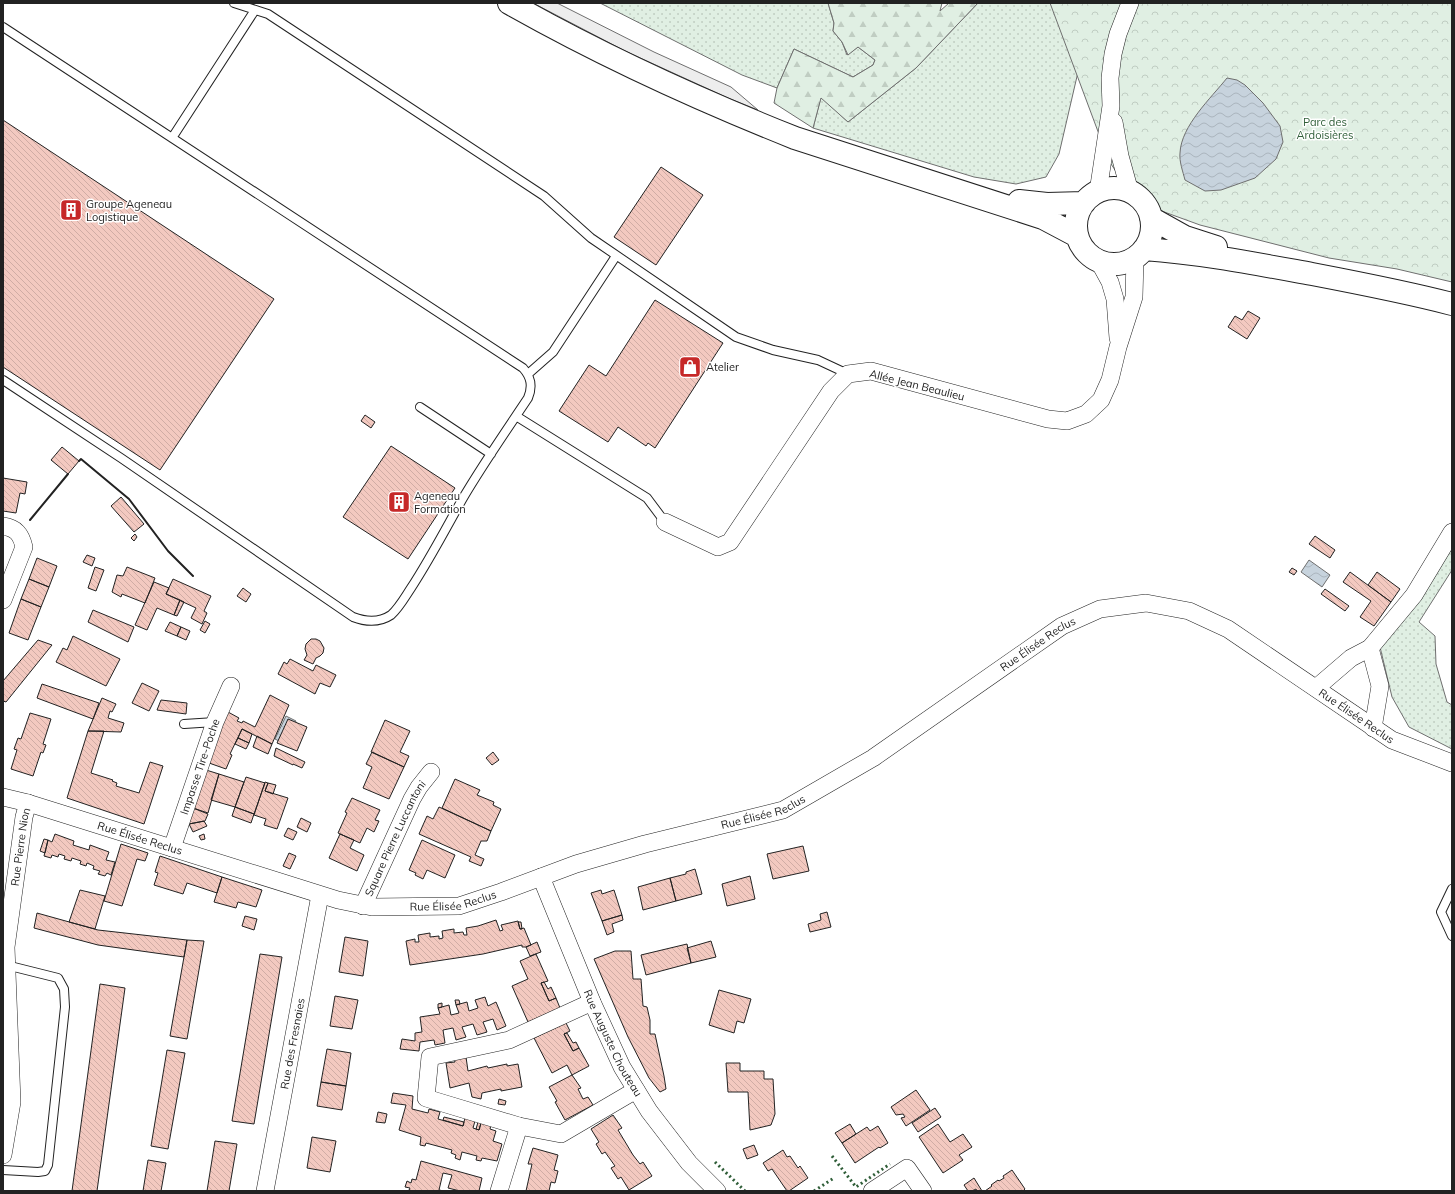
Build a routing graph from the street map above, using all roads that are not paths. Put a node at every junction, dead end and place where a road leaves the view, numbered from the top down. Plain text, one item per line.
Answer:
1 (234, 3) edge
2 (508, 3) edge
3 (1130, 3) edge
4 (255, 10) junction
5 (3, 27) edge
6 (1111, 106) junction
7 (172, 138) junction
8 (1130, 192) junction
9 (978, 196) junction
10 (1091, 197) junction
11 (1151, 218) junction
12 (1077, 236) junction
13 (1139, 253) junction
14 (616, 256) junction
15 (1098, 260) junction
16 (1268, 266) junction
17 (1452, 304) edge
18 (1118, 347) junction
19 (528, 374) junction
20 (848, 374) junction
21 (3, 380) edge
22 (420, 407) dead end
23 (516, 416) junction
24 (491, 454) junction
25 (665, 522) joint
26 (3, 526) edge
27 (1452, 532) edge
28 (3, 600) edge
29 (1370, 648) junction
30 (231, 686) dead end
31 (1316, 688) junction
32 (215, 722) junction
33 (184, 724) dead end
34 (1373, 728) junction
35 (1452, 763) edge
36 (431, 772) dead end
37 (3, 797) edge
38 (28, 803) junction
39 (172, 848) junction
40 (541, 877) junction
41 (1452, 889) edge
42 (320, 895) junction
43 (363, 906) junction
44 (1452, 936) edge
45 (6, 965) junction
46 (592, 1002) junction
47 (636, 1090) junction
48 (7, 1101) edge
49 (519, 1126) junction
50 (3, 1155) edge
51 (3, 1170) edge
52 (265, 1191) edge
53 (498, 1191) edge
54 (717, 1191) edge
55 (872, 1191) edge
56 (922, 1191) edge

1 - 4 lane
2 - 9 main road
3 - 6 street
4 - 7 lane
4 - 14 lane
5 - 7 lane
6 - 8 street
6 - 10 street
7 - 19 lane
8 - 10 main road
8 - 11 main road
9 - 10 main road
9 - 12 main road
10 - 12 main road
11 - 13 main road
11 - 16 main road
12 - 15 main road
13 - 15 main road
13 - 16 main road
13 - 18 street, Allée Jean Beaulieu
14 - 19 lane
14 - 20 lane
15 - 18 street, Allée Jean Beaulieu
16 - 17 main road
18 - 20 street, Allée Jean Beaulieu
19 - 23 lane
20 - 25 street
21 - 24 lane
22 - 24 lane
23 - 24 lane
23 - 25 lane
26 - 28 street
27 - 29 street
29 - 31 street
29 - 34 street
30 - 32 street, Impasse Tire-Poche
31 - 34 street, Rue Élisée Reclus
31 - 40 street, Rue Élisée Reclus
32 - 33 lane
32 - 39 street, Impasse Tire-Poche
34 - 35 street, Rue Élisée Reclus
36 - 43 street, Square Pierre Luccantoni
37 - 38 street, Rue Élisée Reclus
38 - 39 street, Rue Élisée Reclus
38 - 45 street, Rue Pierre Nion
39 - 42 street, Rue Élisée Reclus
40 - 43 street, Rue Élisée Reclus
40 - 46 street, Rue Auguste Chouteau
41 - 44 lane
42 - 43 street, Rue Élisée Reclus
42 - 52 street, Rue des Fresnaies
45 - 48 street, Rue Pierre Nion
45 - 51 lane
46 - 47 street, Rue Auguste Chouteau
46 - 49 street
47 - 49 street
47 - 54 street, Rue Auguste Chouteau
48 - 50 street, Rue Pierre Nion
49 - 53 street
55 - 56 street

